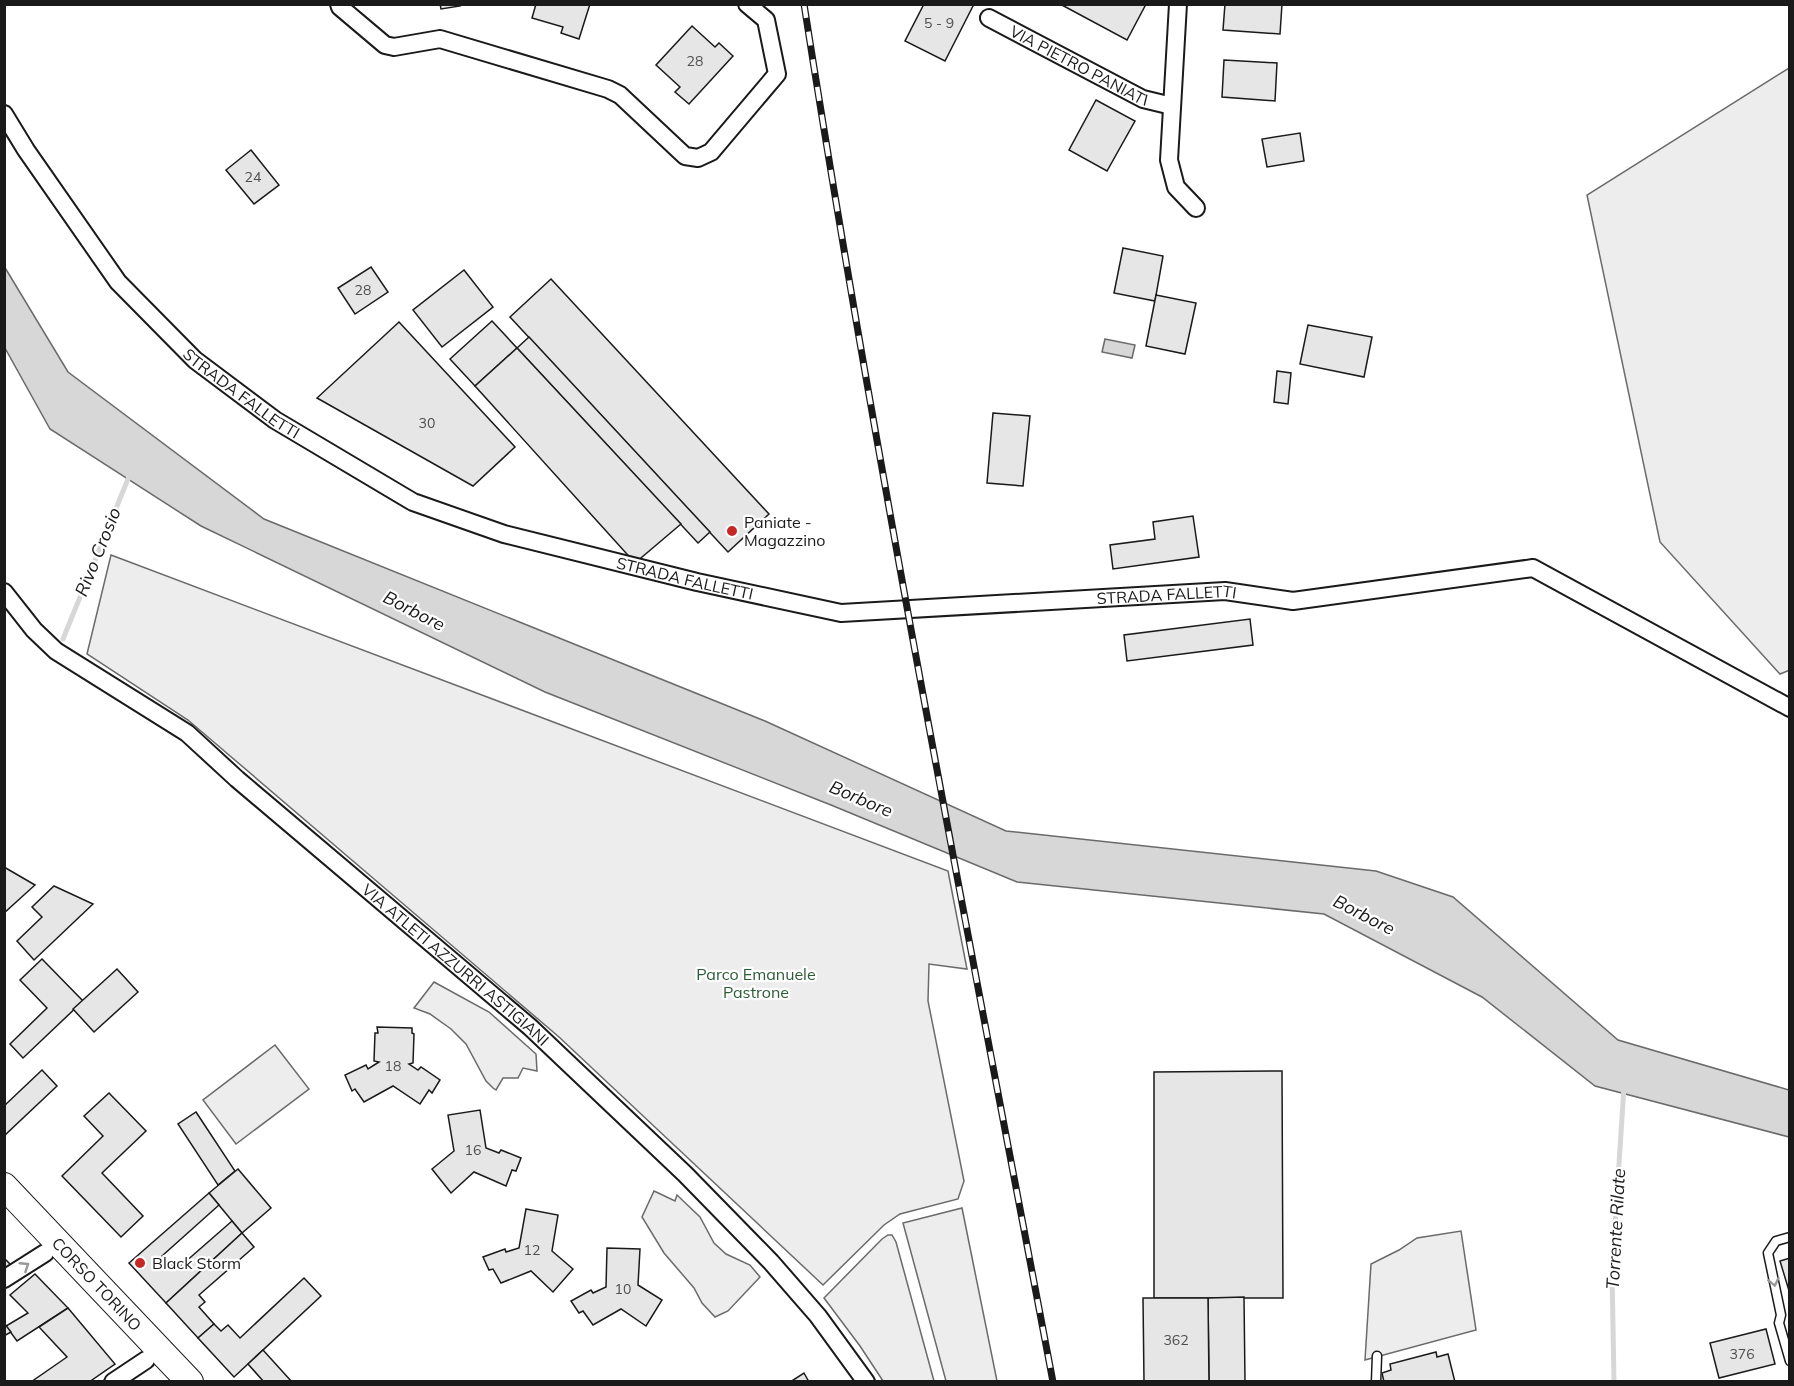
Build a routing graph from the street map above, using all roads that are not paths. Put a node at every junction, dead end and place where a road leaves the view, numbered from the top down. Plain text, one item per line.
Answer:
1 (339, 4) edge
2 (747, 4) edge
3 (1178, 4) edge
4 (989, 18) dead end
5 (1172, 106) junction
6 (4, 114) edge
7 (1196, 208) dead end
8 (4, 592) edge
9 (1790, 708) edge
10 (4, 1186) edge
11 (4, 1211) edge
12 (1790, 1238) edge
13 (45, 1253) junction
14 (4, 1279) edge
15 (1377, 1356) dead end
16 (146, 1360) junction
17 (1790, 1361) edge
18 (113, 1382) edge
19 (167, 1382) edge
20 (190, 1382) edge
21 (866, 1382) edge
22 (1376, 1382) edge

1 - 2 street
3 - 5 street, VIA PIETRO PANIATI
4 - 5 street, VIA PIETRO PANIATI
5 - 7 street, VIA PIETRO PANIATI
6 - 9 street, STRADA FALLETTI
8 - 21 street, VIA ATLETI AZZURRI ASTIGIANI
10 - 20 main road, CORSO TORINO
11 - 13 main road, CORSO TORINO
12 -> 17 lane
14 -> 13 street
13 - 16 main road, CORSO TORINO
15 - 22 lane
16 - 18 street
16 - 19 main road, CORSO TORINO

